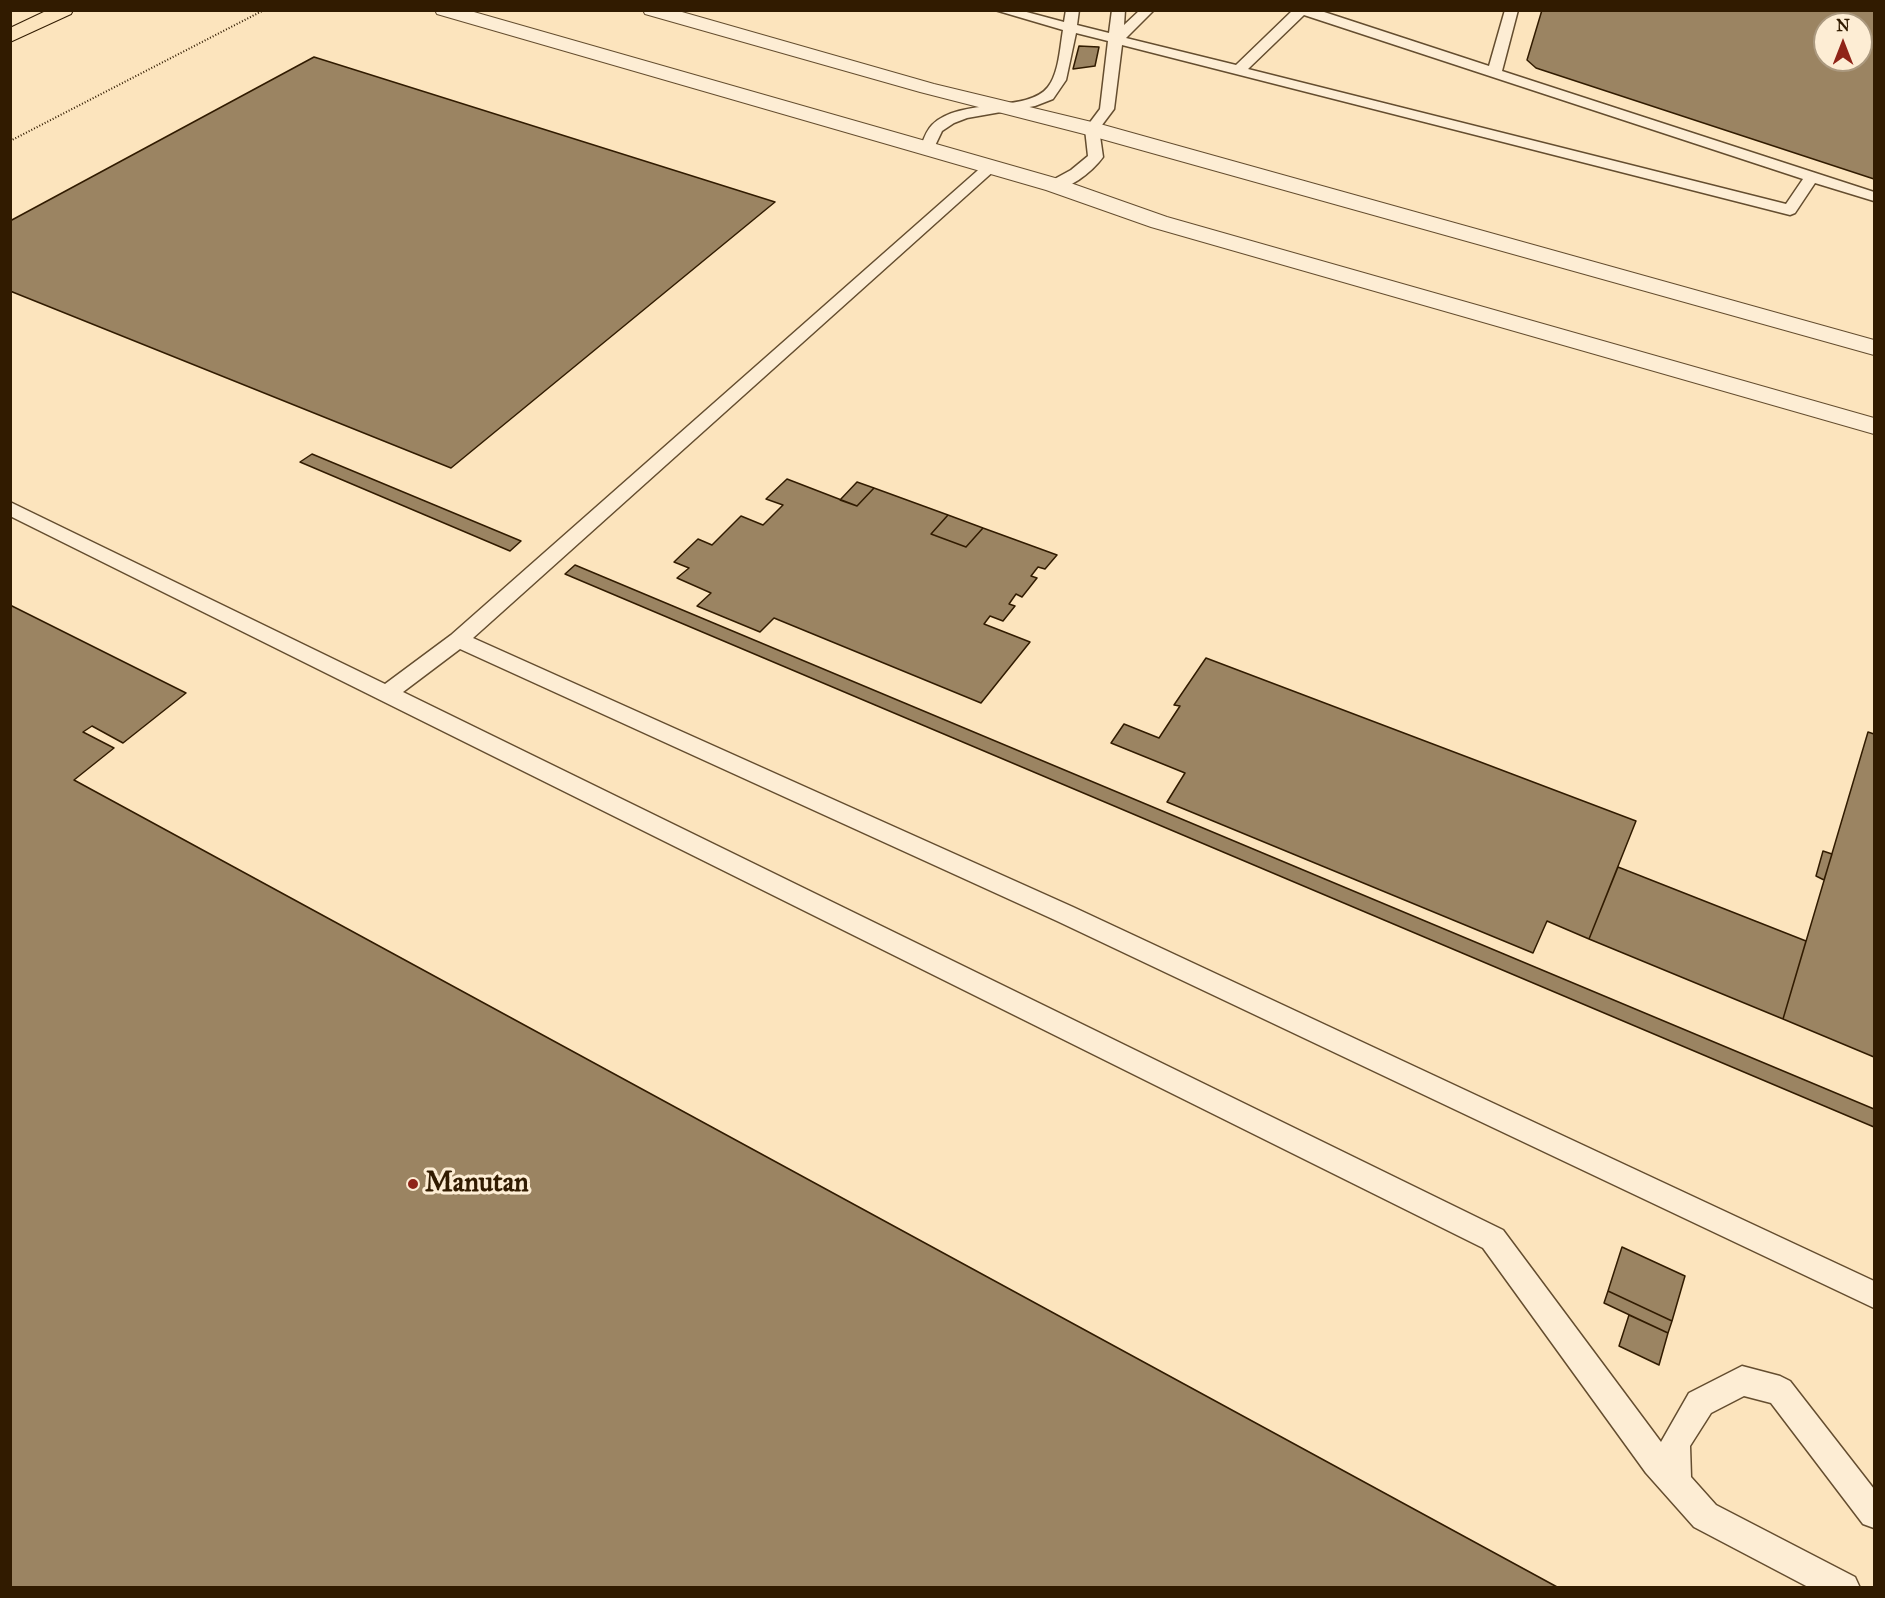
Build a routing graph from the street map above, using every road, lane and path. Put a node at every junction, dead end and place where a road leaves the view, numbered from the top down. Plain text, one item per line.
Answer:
1 (64, 10) edge
2 (264, 10) edge
3 (444, 10) edge
4 (652, 10) edge
5 (1001, 10) edge
6 (1073, 10) edge
7 (1119, 10) edge
8 (1149, 10) edge
9 (1302, 10) edge
10 (1512, 10) edge
11 (1069, 27) junction
12 (10, 36) edge
13 (1115, 40) junction
14 (1238, 71) junction
15 (1494, 73) junction
16 (1002, 107) junction
17 (1092, 129) junction
18 (10, 141) edge
19 (927, 149) junction
20 (990, 167) junction
21 (1812, 176) junction
22 (1054, 185) junction
23 (1875, 197) edge
24 (1875, 348) edge
25 (1875, 426) edge
26 (10, 508) edge
27 (458, 640) junction
28 (387, 693) junction
29 (1875, 1295) edge
30 (1677, 1483) junction
31 (1875, 1513) edge
32 (1844, 1587) edge

1 - 12 main road
2 - 18 path
3 - 19 street
4 - 16 street
5 - 11 lane
6 - 11 lane
7 - 13 lane
8 - 13 lane
9 - 14 lane
9 - 15 lane
10 - 15 lane
11 - 13 lane
11 - 16 lane
13 - 14 lane
13 - 17 lane
14 - 21 lane
15 - 21 lane
16 - 17 street
16 - 19 lane
17 - 22 lane
17 - 24 street
19 - 20 street
20 - 22 street
20 - 27 lane
21 - 23 lane
22 - 25 street
26 - 28 lane
27 - 28 lane
27 - 29 lane
28 - 30 lane
30 - 31 lane
30 - 32 lane

